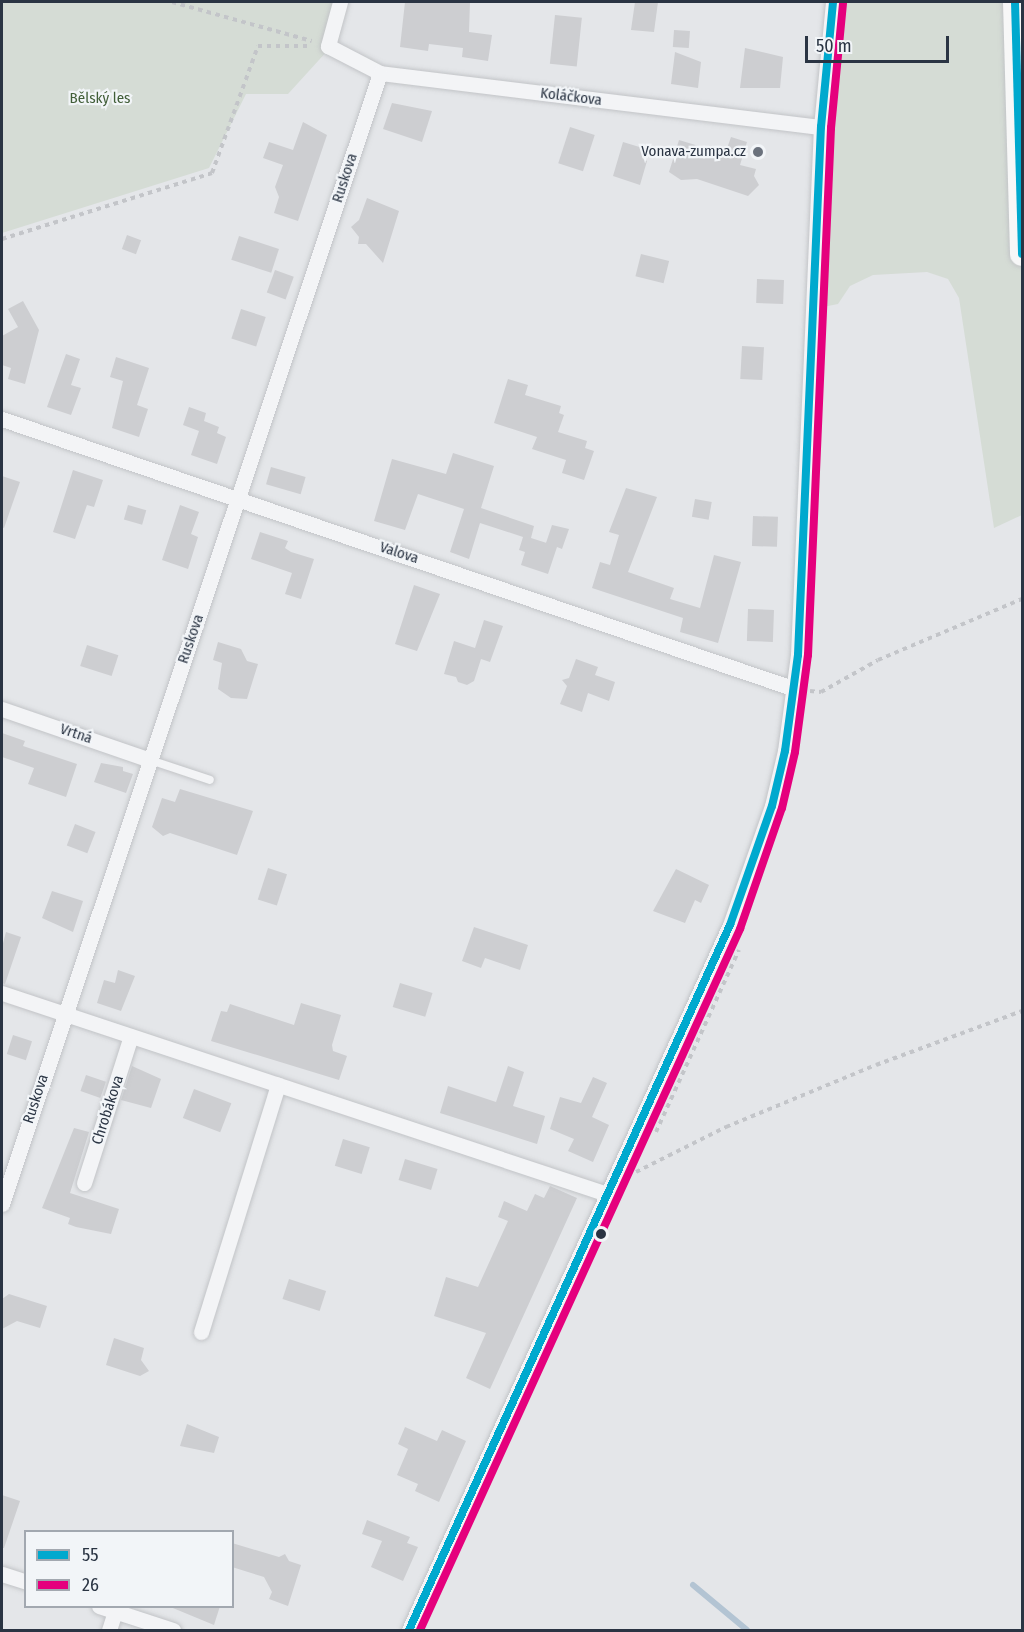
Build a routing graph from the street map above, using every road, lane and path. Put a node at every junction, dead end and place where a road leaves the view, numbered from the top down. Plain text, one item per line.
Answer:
1 (171, 2) edge
2 (340, 2) edge
3 (832, 2) edge
4 (1015, 2) edge
5 (328, 46) junction
6 (380, 73) junction
7 (1019, 84) edge
8 (820, 127) junction
9 (2, 239) edge
10 (1023, 254) edge
11 (2, 419) edge
12 (238, 501) junction
13 (1023, 599) edge
14 (795, 688) junction
15 (2, 709) edge
16 (150, 760) junction
17 (210, 780) dead end
18 (2, 993) edge
19 (1023, 1011) edge
20 (64, 1013) junction
21 (131, 1036) junction
22 (278, 1084) junction
23 (620, 1166) junction
24 (84, 1183) dead end
25 (607, 1194) junction
26 (2, 1204) edge
27 (201, 1332) dead end
28 (2, 1574) edge
29 (24, 1581) edge
30 (104, 1608) edge
31 (115, 1612) junction
32 (109, 1630) edge
33 (172, 1630) edge
34 (409, 1630) edge

1 - 5 path
2 - 5 street
3 - 8 street
4 - 7 main road
5 - 6 street, Koláčkova
5 - 9 path
6 - 8 street, Koláčkova
6 - 12 street, Ruskova
7 - 10 main road
8 - 14 street
11 - 12 street, Valova
12 - 14 street, Valova
12 - 16 street, Ruskova
13 - 14 path
14 - 23 street
15 - 16 street, Vrtná
16 - 17 lane
16 - 20 street, Ruskova
18 - 20 street
19 - 23 path
20 - 21 street
20 - 26 street, Ruskova
21 - 22 street
21 - 24 street, Chrobákova
22 - 25 street
22 - 27 street
23 - 25 street
25 - 34 street
28 - 29 street
30 - 31 street
31 - 32 street
31 - 33 street

